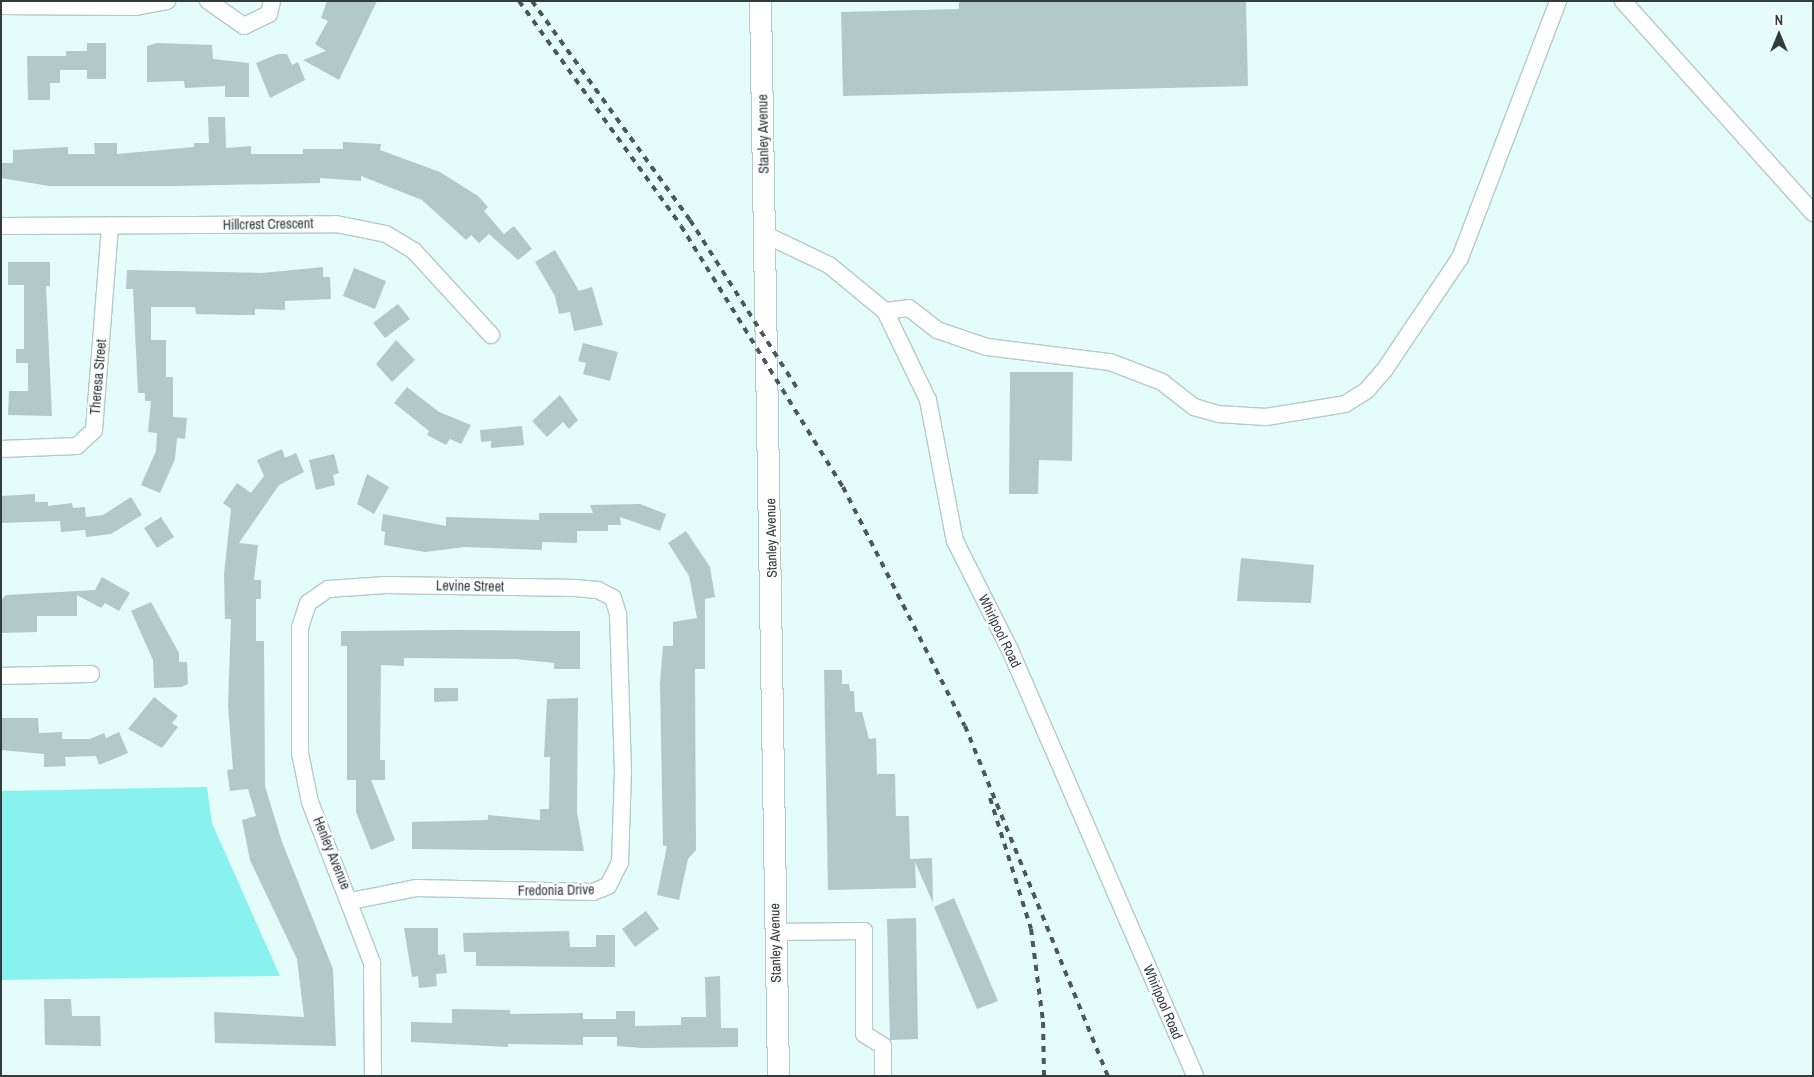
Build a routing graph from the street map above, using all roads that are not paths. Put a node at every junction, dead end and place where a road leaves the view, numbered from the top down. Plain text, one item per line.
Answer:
1 (167, 1) edge
2 (208, 1) edge
3 (272, 1) edge
4 (760, 1) edge
5 (1558, 1) edge
6 (1623, 1) edge
7 (1, 6) edge
8 (1813, 213) edge
9 (1, 226) edge
10 (110, 226) junction
11 (766, 235) junction
12 (885, 311) junction
13 (491, 335) dead end
14 (1, 449) edge
15 (300, 628) joint
16 (620, 646) joint
17 (91, 674) dead end
18 (1, 676) edge
19 (352, 901) junction
20 (775, 932) junction
21 (373, 1076) edge
22 (778, 1076) edge
23 (883, 1076) edge
24 (1195, 1076) edge

1 - 7 street
2 - 3 street
4 - 11 main road, Stanley Avenue
5 - 12 street
6 - 8 street
9 - 10 street, Hillcrest Crescent
10 - 13 street, Hillcrest Crescent
10 - 14 street, Theresa Street
11 - 12 street, Whirlpool Road
11 - 20 main road, Stanley Avenue
12 - 24 street, Whirlpool Road
15 - 16 street, Levine Street
15 - 19 street, Henley Avenue
16 - 19 street, Fredonia Drive
17 - 18 street
19 - 21 street, Henley Avenue
20 - 22 main road, Stanley Avenue
20 - 23 street

